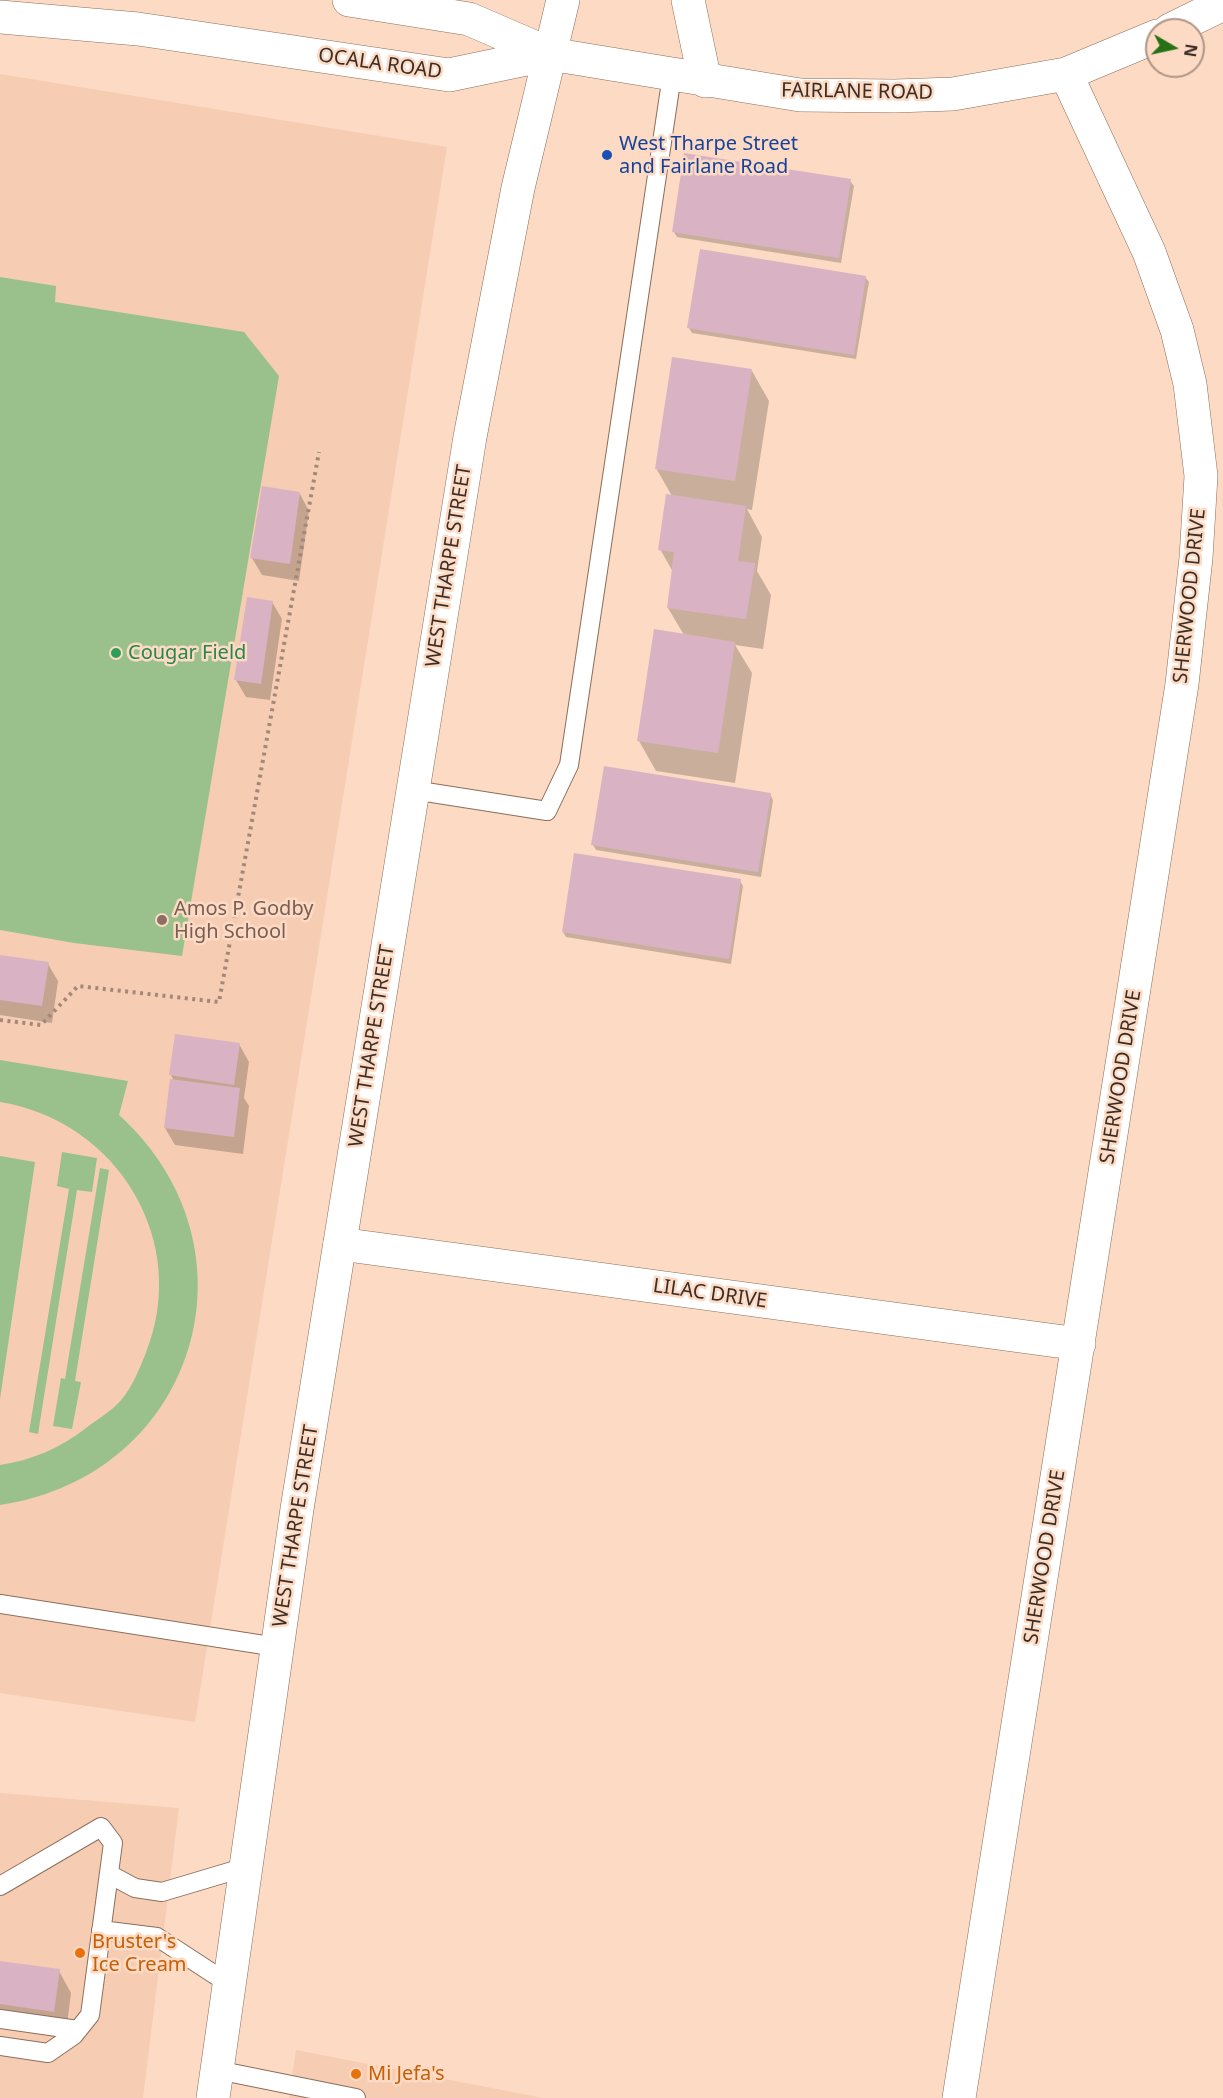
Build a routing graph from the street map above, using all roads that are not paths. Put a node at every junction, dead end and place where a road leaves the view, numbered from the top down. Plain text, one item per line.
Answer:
1 (349, 0) edge
2 (563, 0) edge
3 (688, 0) edge
4 (1223, 4) edge
5 (0, 17) edge
6 (1194, 18) edge
7 (1145, 41) edge
8 (550, 54) junction
9 (1066, 74) junction
10 (672, 75) junction
11 (705, 81) junction
12 (413, 790) junction
13 (340, 1244) junction
14 (1079, 1344) junction
15 (0, 1604) edge
16 (277, 1647) junction
17 (246, 1867) junction
18 (109, 1874) junction
19 (0, 1886) edge
20 (101, 1930) junction
21 (229, 1984) junction
22 (0, 2019) edge
23 (78, 2030) junction
24 (0, 2046) edge
25 (215, 2084) edge
26 (356, 2098) edge
27 (959, 2098) edge

1 - 8 street
2 - 8 street, WEST THARPE STREET
3 - 11 street
4 - 6 street
5 - 8 street, OCALA ROAD
7 - 9 street, FAIRLANE ROAD
8 - 10 street, FAIRLANE ROAD
8 - 12 street, WEST THARPE STREET
9 - 11 street, FAIRLANE ROAD
9 - 14 street, SHERWOOD DRIVE
10 - 11 street, FAIRLANE ROAD
10 - 12 lane
12 - 13 street, WEST THARPE STREET
13 - 14 street, LILAC DRIVE
13 - 16 street, WEST THARPE STREET
14 - 27 street, SHERWOOD DRIVE
15 - 16 lane
16 - 17 street, WEST THARPE STREET
17 - 18 lane
17 - 21 street, WEST THARPE STREET
18 - 19 lane
18 - 20 lane
20 - 21 lane
20 - 23 lane
21 - 25 street, WEST THARPE STREET
22 - 23 lane
23 - 24 lane
25 - 26 lane

